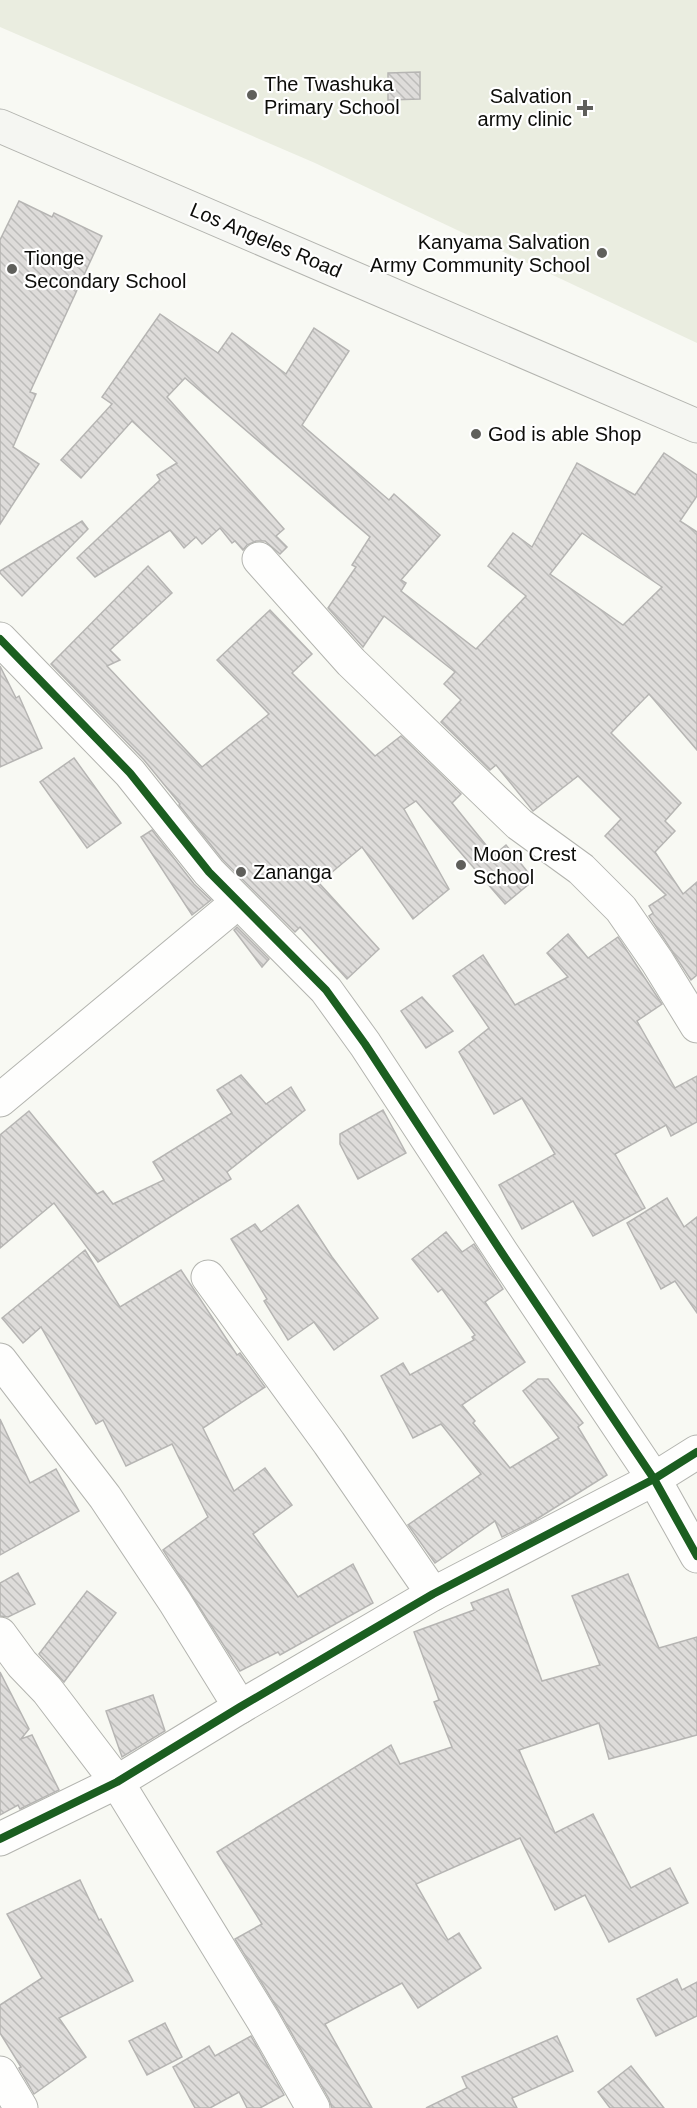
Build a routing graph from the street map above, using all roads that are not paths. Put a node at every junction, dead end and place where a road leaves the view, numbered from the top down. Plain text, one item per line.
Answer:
1 (0, 126) edge
2 (697, 426) edge
3 (258, 560) dead end
4 (0, 639) edge
5 (236, 901) junction
6 (697, 1026) edge
7 (0, 1100) edge
8 (208, 1277) dead end
9 (0, 1360) edge
10 (697, 1452) edge
11 (654, 1479) junction
12 (697, 1556) edge
13 (433, 1594) junction
14 (0, 1634) edge
15 (240, 1707) junction
16 (117, 1782) junction
17 (0, 1839) edge
18 (0, 2073) edge
19 (21, 2108) edge
20 (314, 2108) edge

1 - 2 main road, Los Angeles Road
3 - 6 street
4 - 5 street
5 - 7 street
5 - 11 street
8 - 13 street
9 - 15 street
10 - 11 street
11 - 12 street
11 - 13 street
13 - 15 street
14 - 16 street
15 - 16 street
16 - 17 street
16 - 20 street
18 - 19 street

